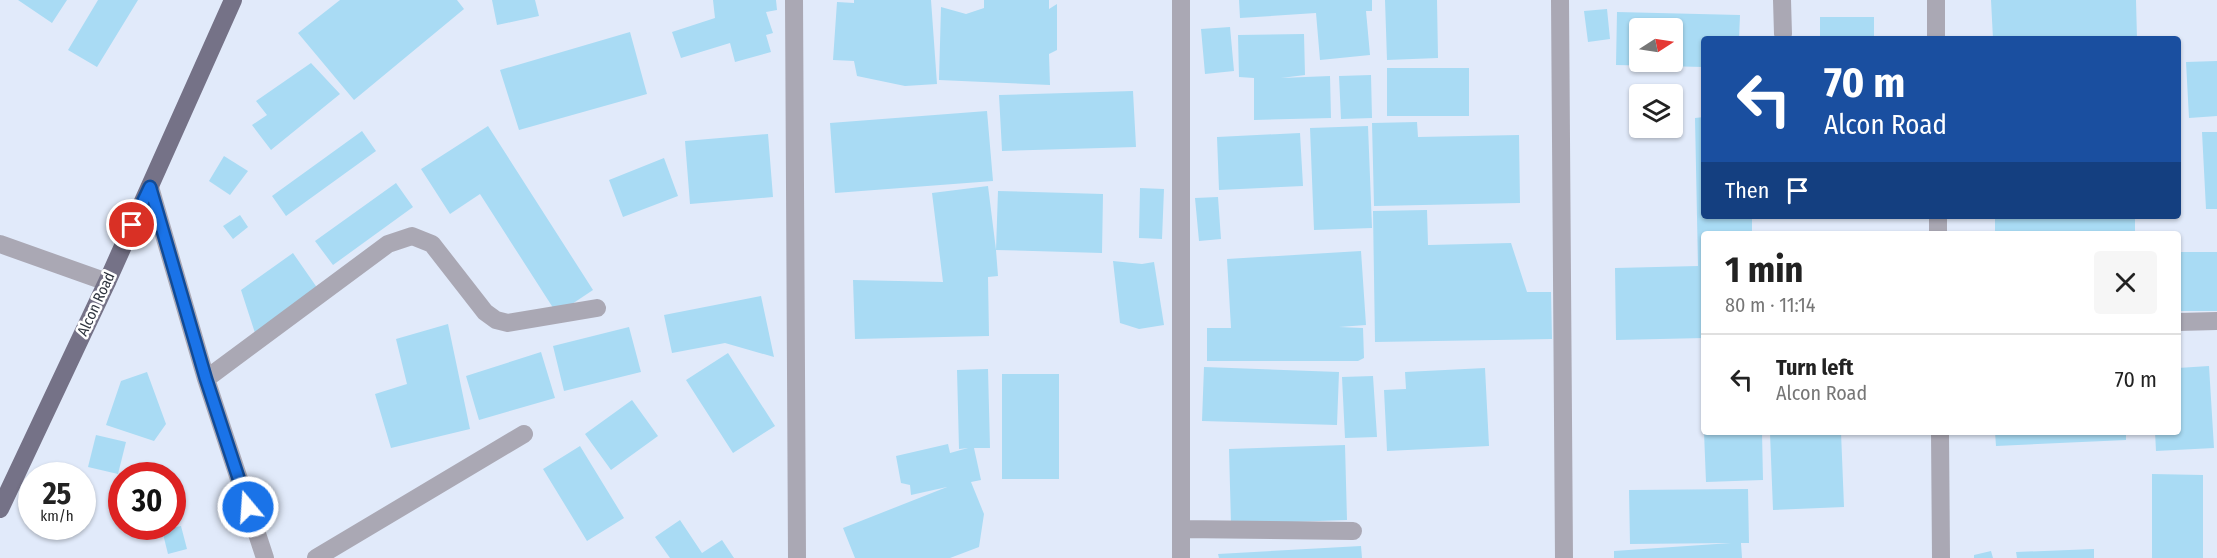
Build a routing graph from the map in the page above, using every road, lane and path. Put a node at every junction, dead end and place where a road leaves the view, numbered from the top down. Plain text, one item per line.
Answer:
1 (233, 0) edge
2 (794, 0) edge
3 (1182, 0) edge
4 (1560, 0) edge
5 (1782, 0) edge
6 (1936, 0) edge
7 (1783, 34) dead end
8 (1936, 36) edge
9 (150, 187) junction
10 (0, 244) edge
11 (107, 282) junction
12 (597, 308) dead end
13 (2217, 321) edge
14 (2181, 322) edge
15 (206, 379) junction
16 (524, 434) dead end
17 (1940, 435) edge
18 (0, 509) edge
19 (1181, 529) junction
20 (1353, 531) dead end
21 (265, 558) edge
22 (316, 558) edge
23 (797, 558) edge
24 (1181, 558) edge
25 (1564, 558) edge
26 (1941, 558) edge

1 - 9 main road, Alcon Road
2 - 23 street
3 - 19 street
4 - 25 street
5 - 7 street
6 - 8 street
9 - 11 main road, Alcon Road
9 - 15 street
10 - 11 street
11 - 18 main road, Alcon Road
12 - 15 street
13 - 14 street
15 - 21 street
16 - 22 street
17 - 26 street
19 - 20 street
19 - 24 street

